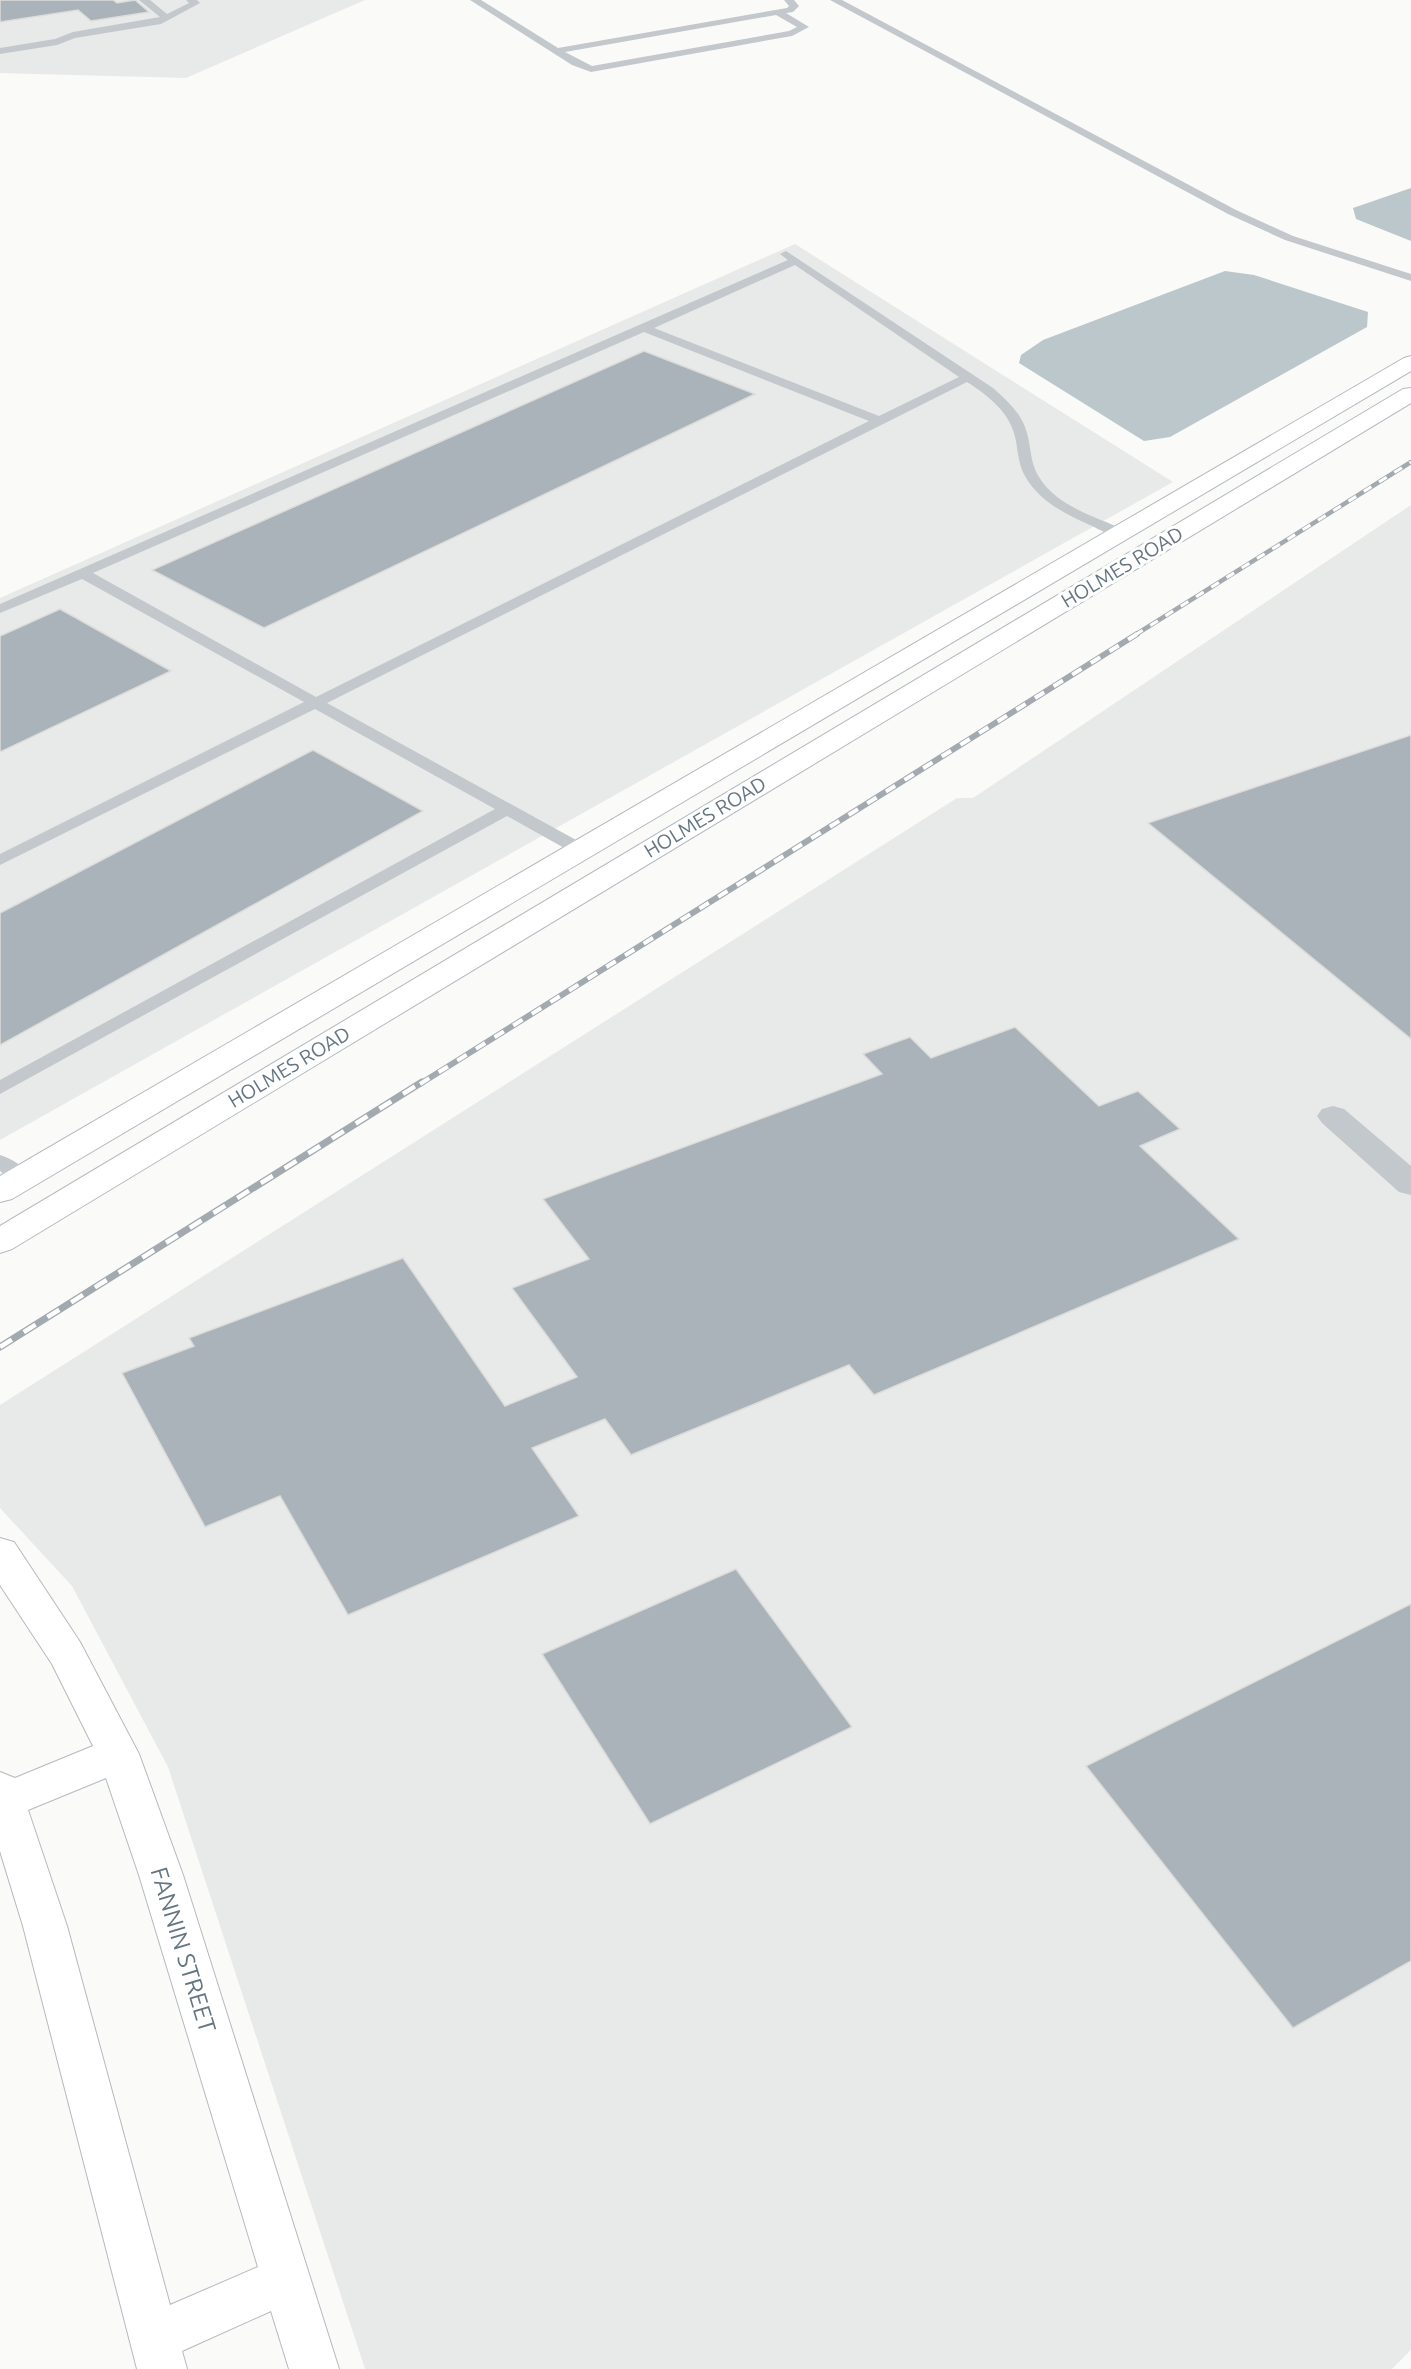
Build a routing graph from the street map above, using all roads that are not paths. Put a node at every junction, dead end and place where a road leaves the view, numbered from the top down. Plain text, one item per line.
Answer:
1 (144, 0) edge
2 (475, 0) edge
3 (789, 0) edge
4 (835, 0) edge
5 (197, 2) edge
6 (777, 12) junction
7 (167, 18) junction
8 (0, 51) edge
9 (557, 51) junction
10 (1411, 278) edge
11 (644, 328) junction
12 (1411, 362) edge
13 (968, 377) junction
14 (1411, 394) edge
15 (879, 422) junction
16 (1120, 533) junction
17 (1157, 546) junction
18 (82, 573) junction
19 (0, 609) edge
20 (315, 703) junction
21 (507, 809) junction
22 (580, 850) junction
23 (0, 860) edge
24 (616, 870) junction
25 (0, 1088) edge
26 (1333, 1116) dead end
27 (8, 1177) edge
28 (1411, 1184) edge
29 (0, 1241) edge
30 (0, 1553) edge
31 (117, 1755) junction
32 (2, 1796) edge
33 (286, 2279) junction
34 (158, 2353) edge
35 (314, 2369) edge

1 - 7 lane
2 - 9 lane
3 - 6 lane
4 - 10 lane
5 - 7 lane
6 - 9 lane
6 - 9 lane
7 - 8 lane
11 - 13 lane
11 - 15 lane
11 - 18 lane
12 - 16 main road, HOLMES ROAD
13 - 15 lane
13 - 16 lane
14 - 17 main road, HOLMES ROAD
15 - 20 lane
16 - 17 main road
16 - 22 main road, HOLMES ROAD
17 - 24 main road, HOLMES ROAD
18 - 19 lane
18 - 20 lane
20 - 21 lane
20 - 23 lane
21 - 22 lane
21 - 25 lane
22 - 24 main road
22 - 27 main road, HOLMES ROAD
24 - 29 main road, HOLMES ROAD
26 - 28 street
30 - 31 main road, FANNIN STREET
31 - 32 main road
31 - 33 main road, FANNIN STREET
32 - 34 main road
33 - 34 main road
33 - 35 main road, FANNIN STREET

